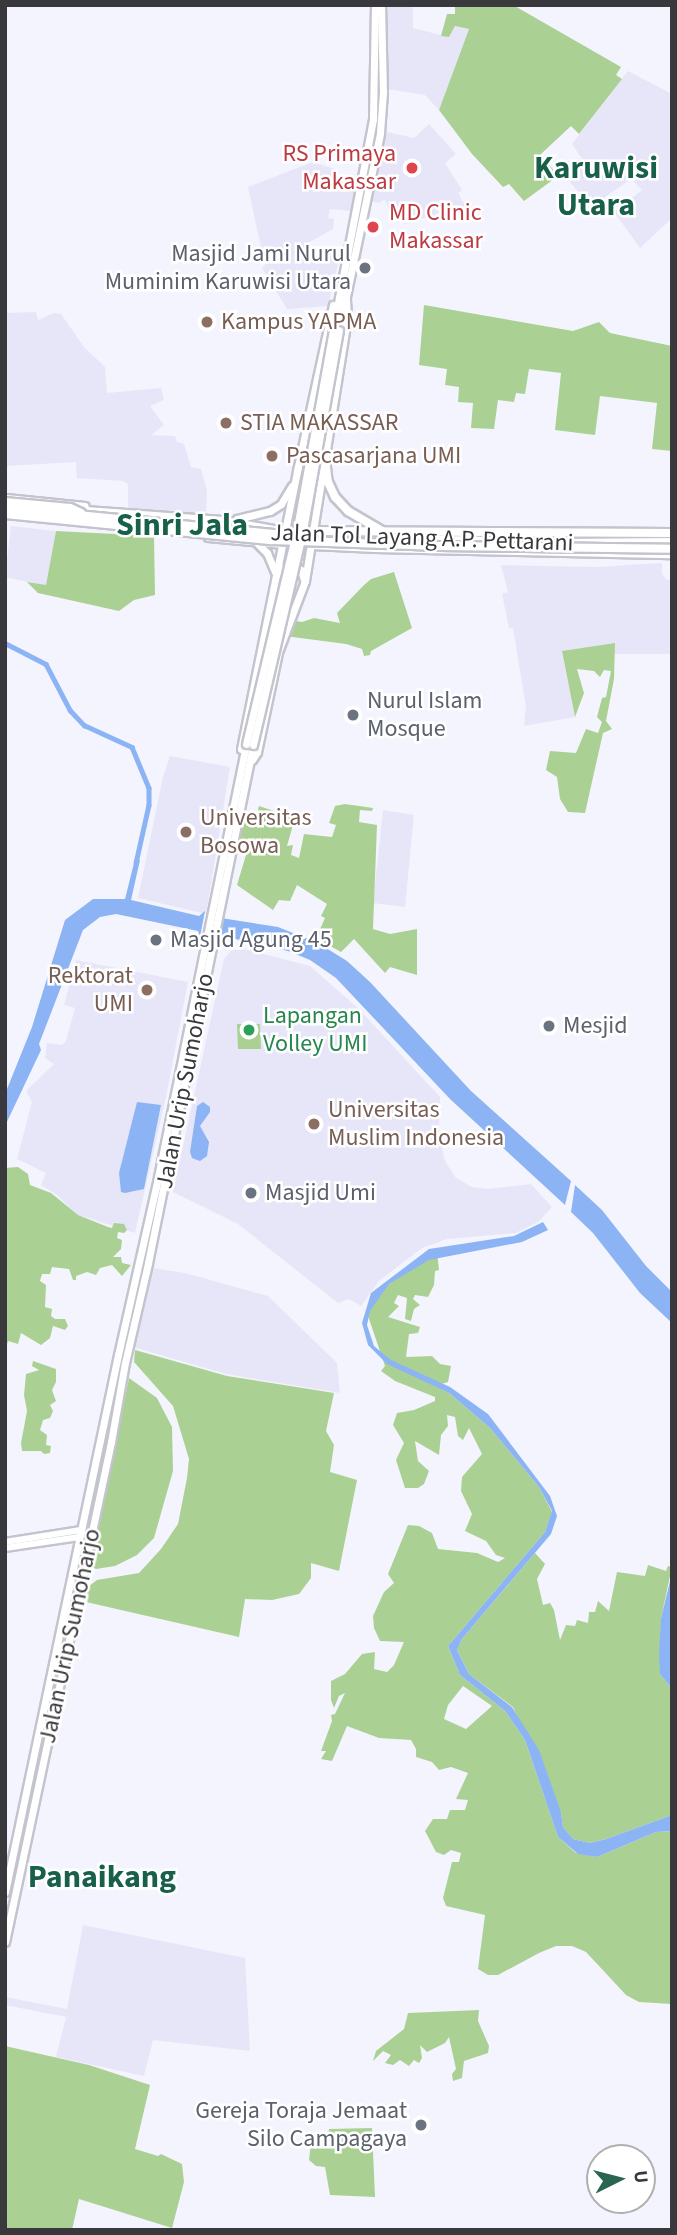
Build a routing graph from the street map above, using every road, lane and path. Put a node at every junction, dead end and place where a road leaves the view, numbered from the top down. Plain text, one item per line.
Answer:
1 (375, 5) edge
2 (381, 5) edge
3 (378, 63) junction
4 (342, 300) junction
5 (324, 450) junction
6 (298, 467) junction
7 (5, 501) edge
8 (291, 502) junction
9 (45, 506) junction
10 (315, 506) junction
11 (5, 508) edge
12 (83, 511) junction
13 (5, 516) edge
14 (224, 520) junction
15 (45, 521) junction
16 (76, 524) junction
17 (285, 530) junction
18 (312, 531) junction
19 (387, 533) junction
20 (672, 533) edge
21 (672, 542) edge
22 (258, 544) junction
23 (280, 545) junction
24 (375, 548) joint
25 (310, 549) junction
26 (672, 551) edge
27 (276, 576) junction
28 (305, 582) junction
29 (246, 763) junction
30 (152, 1224) junction
31 (80, 1534) junction
32 (5, 1542) edge
33 (5, 1548) edge
34 (56, 1651) junction
35 (66, 1653) junction
36 (32, 1769) junction
37 (41, 1770) junction
38 (5, 1892) edge
39 (5, 1942) edge

1 - 3 highway
2 - 3 highway
3 - 4 highway, Jalan Urip Sumoharjo
4 - 5 highway
4 - 6 highway
4 - 29 highway, Jalan Urip Sumoharjo, bridge
5 - 10 highway
5 - 19 highway
6 - 8 highway
6 - 14 highway
7 - 9 highway
7 - 12 highway, bridge
8 - 10 highway
8 - 17 highway
9 - 12 highway
9 - 15 highway
10 - 18 highway
11 - 12 highway, Jalan Tol Layang A.P. Pettarani, bridge
12 - 14 highway
12 - 16 highway
12 - 21 highway, Jalan Tol Layang A.P. Pettarani, bridge
13 - 15 highway
13 - 26 highway, Jalan Tol Layang A.P. Pettarani, bridge
14 - 17 highway
15 - 16 highway
16 - 22 highway
17 - 18 highway
17 - 23 highway
18 - 19 highway
18 - 25 highway
19 - 20 highway
22 - 23 highway
22 - 27 highway
23 - 25 highway
23 - 27 highway
24 - 25 highway
24 - 26 highway
25 - 28 highway
27 - 28 highway
27 - 29 highway
28 - 29 highway
29 - 30 highway, Jalan Urip Sumoharjo
30 - 31 highway, Jalan Urip Sumoharjo
30 - 35 highway, Jalan Urip Sumoharjo
31 - 32 main road
31 - 33 main road
31 - 34 highway, Jalan Urip Sumoharjo
34 - 35 highway
34 - 36 highway, Jalan Urip Sumoharjo
35 - 37 highway, Jalan Urip Sumoharjo
36 - 37 highway
36 - 38 highway, Jalan Urip Sumoharjo
37 - 39 highway, Jalan Urip Sumoharjo

